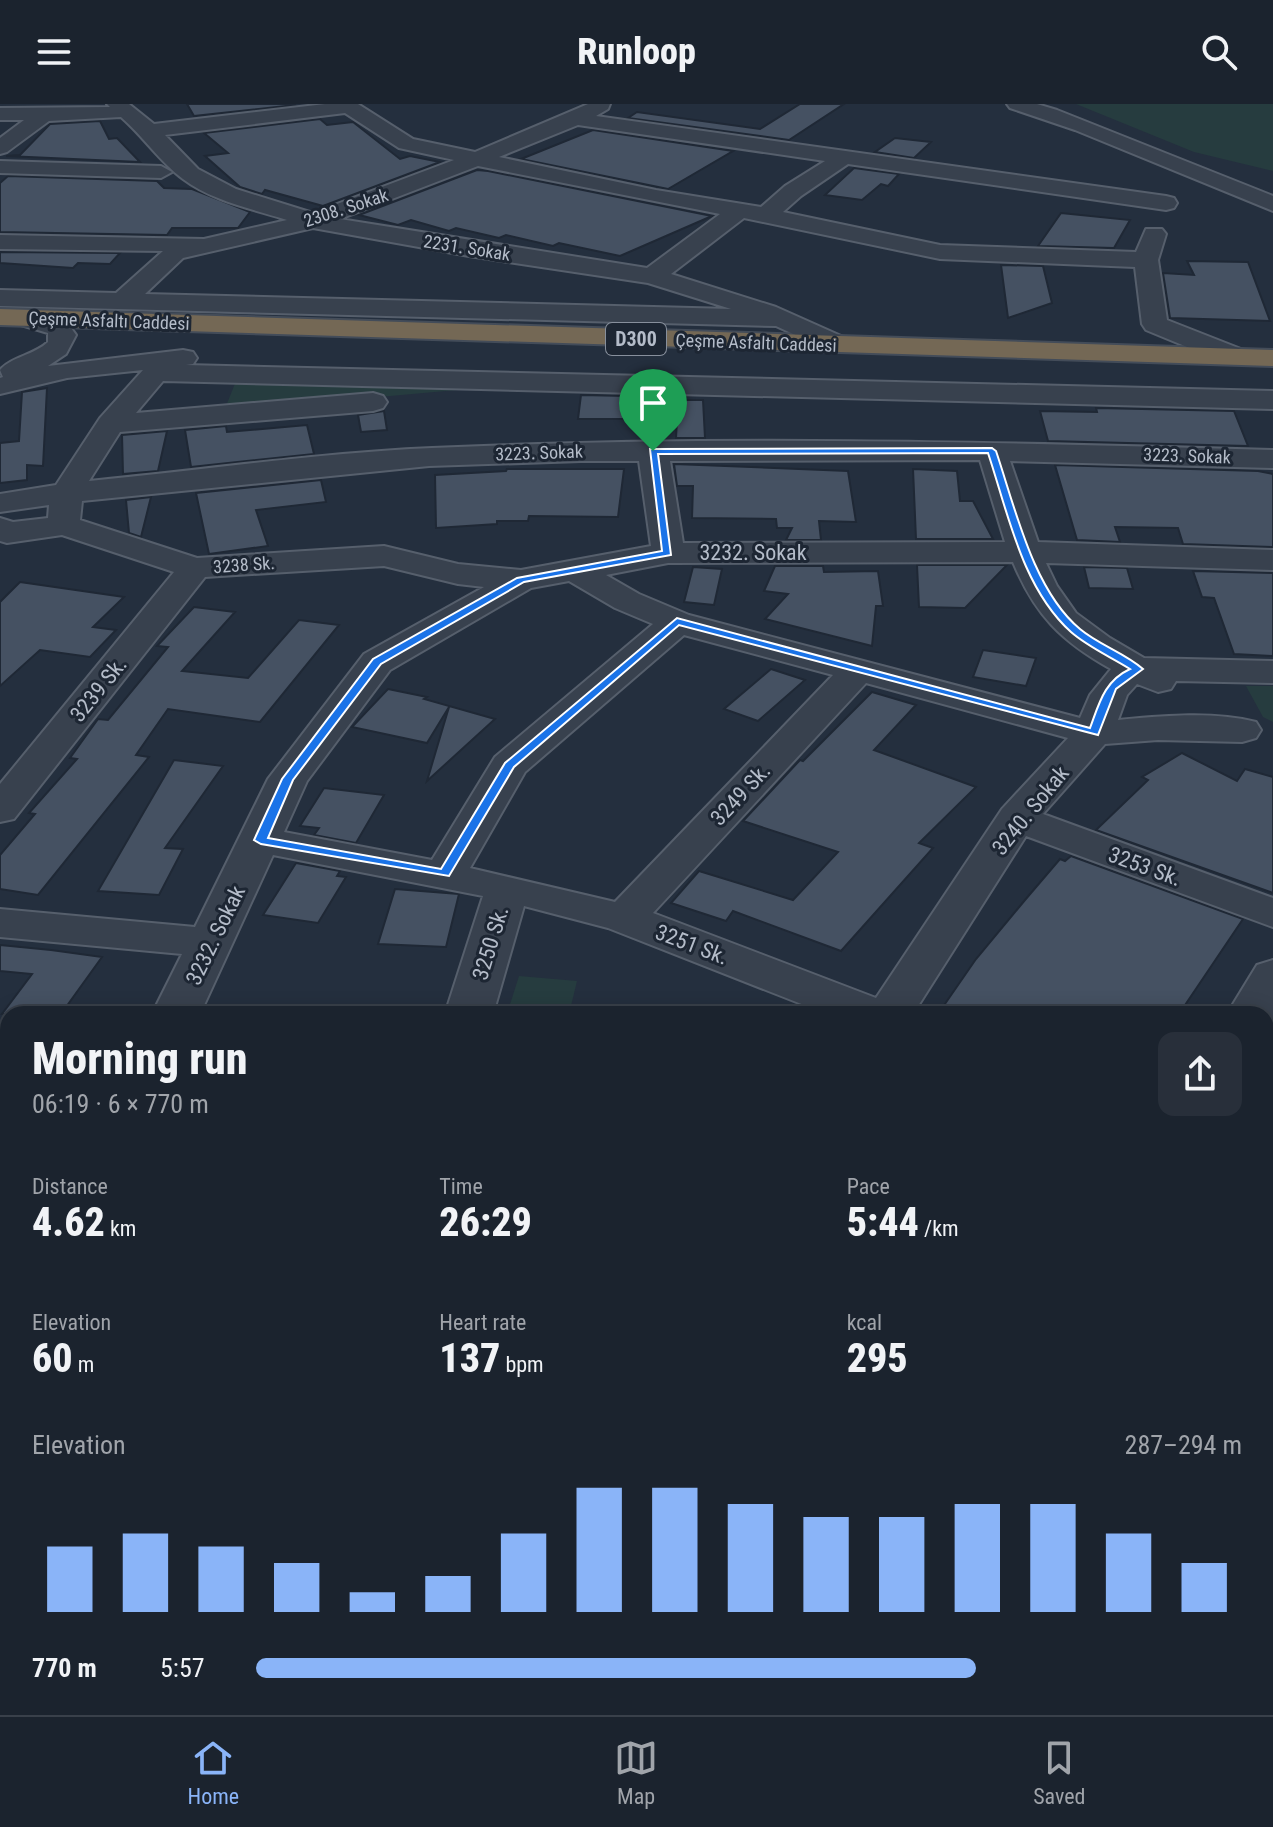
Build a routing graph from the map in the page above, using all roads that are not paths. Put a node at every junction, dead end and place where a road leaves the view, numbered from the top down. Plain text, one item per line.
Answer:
1 (603, 104) edge
2 (1017, 104) edge
3 (118, 109) edge
4 (0, 114) edge
5 (44, 115) junction
6 (576, 119) junction
7 (150, 131) junction
8 (770, 146) junction
9 (0, 148) edge
10 (845, 157) junction
11 (472, 159) junction
12 (747, 162) dead end
13 (1181, 169) junction
14 (0, 170) edge
15 (159, 175) junction
16 (711, 186) dead end
17 (228, 194) junction
18 (687, 202) junction
19 (1166, 203) junction
20 (1273, 204) edge
21 (739, 211) junction
22 (766, 215) junction
23 (313, 221) junction
24 (0, 242) edge
25 (206, 244) junction
26 (1146, 260) junction
27 (652, 276) junction
28 (124, 300) junction
29 (10, 315) edge
30 (780, 318) junction
31 (62, 343) junction
32 (841, 346) junction
33 (535, 352) junction
34 (1236, 357) junction
35 (1273, 358) edge
36 (1273, 373) edge
37 (0, 376) edge
38 (0, 386) edge
39 (1273, 400) edge
40 (563, 411) junction
41 (110, 424) junction
42 (653, 451) junction
43 (992, 451) junction
44 (1273, 459) edge
45 (0, 503) edge
46 (65, 509) junction
47 (15, 530) edge
48 (1025, 552) junction
49 (668, 553) junction
50 (0, 560) edge
51 (1273, 560) edge
52 (195, 568) junction
53 (575, 571) junction
54 (521, 580) junction
55 (677, 622) junction
56 (1138, 669) junction
57 (857, 671) junction
58 (1273, 672) edge
59 (1094, 733) junction
60 (1257, 738) edge
61 (0, 810) edge
62 (1017, 818) junction
63 (261, 840) junction
64 (445, 874) junction
65 (507, 888) junction
66 (1273, 913) edge
67 (624, 918) junction
68 (0, 923) edge
69 (210, 943) junction
70 (1273, 975) edge
71 (180, 1006) edge
72 (471, 1006) edge
73 (851, 1006) edge
74 (894, 1006) edge
75 (1256, 1006) edge

1 - 6 street, 2308. Sokak
2 - 13 street
3 - 5 street
3 - 7 street, 2231. Sokak
3 - 15 street
4 - 5 street
5 - 9 street
6 - 8 street
6 - 11 street, 2308. Sokak
7 - 11 street
7 - 17 street, 2231. Sokak
8 - 10 street
8 - 12 street
10 - 19 street
10 - 22 street
11 - 18 street
11 - 23 street, 2308. Sokak
13 - 19 street
13 - 20 street
14 - 15 street
15 - 17 street
16 - 18 street
17 - 23 street, 2231. Sokak
18 - 21 street
19 - 26 street
21 - 22 street
21 - 27 street
22 - 26 street
23 - 25 street, 2308. Sokak
23 - 27 street, 2231. Sokak
24 - 25 street
25 - 28 street, 2308. Sokak
26 - 34 street
27 - 30 street, 2231. Sokak
28 - 29 street
28 - 30 street
29 - 31 highway, Çeşme Asfaltı Caddesi / D300
29 - 31 street
29 - 32 highway, Çeşme Asfaltı Caddesi / D300
30 - 32 street, 2231. Sokak
31 - 33 highway, Çeşme Asfaltı Caddesi / D300
31 - 37 street
32 - 34 highway, Çeşme Asfaltı Caddesi / D300
33 - 36 highway, Çeşme Asfaltı Caddesi / D300
33 - 38 street
34 - 35 highway, Çeşme Asfaltı Caddesi / D300
39 - 40 street
40 - 41 street
40 - 41 street
40 - 42 street, 3223. Sokak
40 - 46 street, 3223. Sokak
41 - 46 street
42 - 43 street, 3223. Sokak
42 - 49 street
43 - 44 street, 3223. Sokak
43 - 48 street
45 - 46 street, 3223. Sokak
46 - 47 street
46 - 52 street, 3238 Sk.
47 - 50 street
48 - 49 street, 3232. Sokak
48 - 51 street, 3232. Sokak
48 - 56 street
49 - 53 street, 3232. Sokak
52 - 54 street, 3238 Sk.
52 - 61 street, 3239 Sk.
53 - 54 street, 3232. Sokak
53 - 55 street
54 - 63 street, 3232. Sokak
55 - 57 street
55 - 64 street
56 - 58 street
56 - 59 street
56 - 60 street
57 - 59 street
57 - 67 street, 3249 Sk.
59 - 60 street
59 - 62 street, 3240. Sokak
62 - 66 street, 3253 Sk.
62 - 74 street, 3240. Sokak
63 - 64 street, 3250 Sk.
63 - 69 street, 3232. Sokak
64 - 65 street, 3250 Sk.
65 - 67 street, 3251 Sk.
65 - 72 street, 3250 Sk.
67 - 73 street, 3251 Sk.
68 - 69 street
69 - 71 street, 3232. Sokak
70 - 75 street

